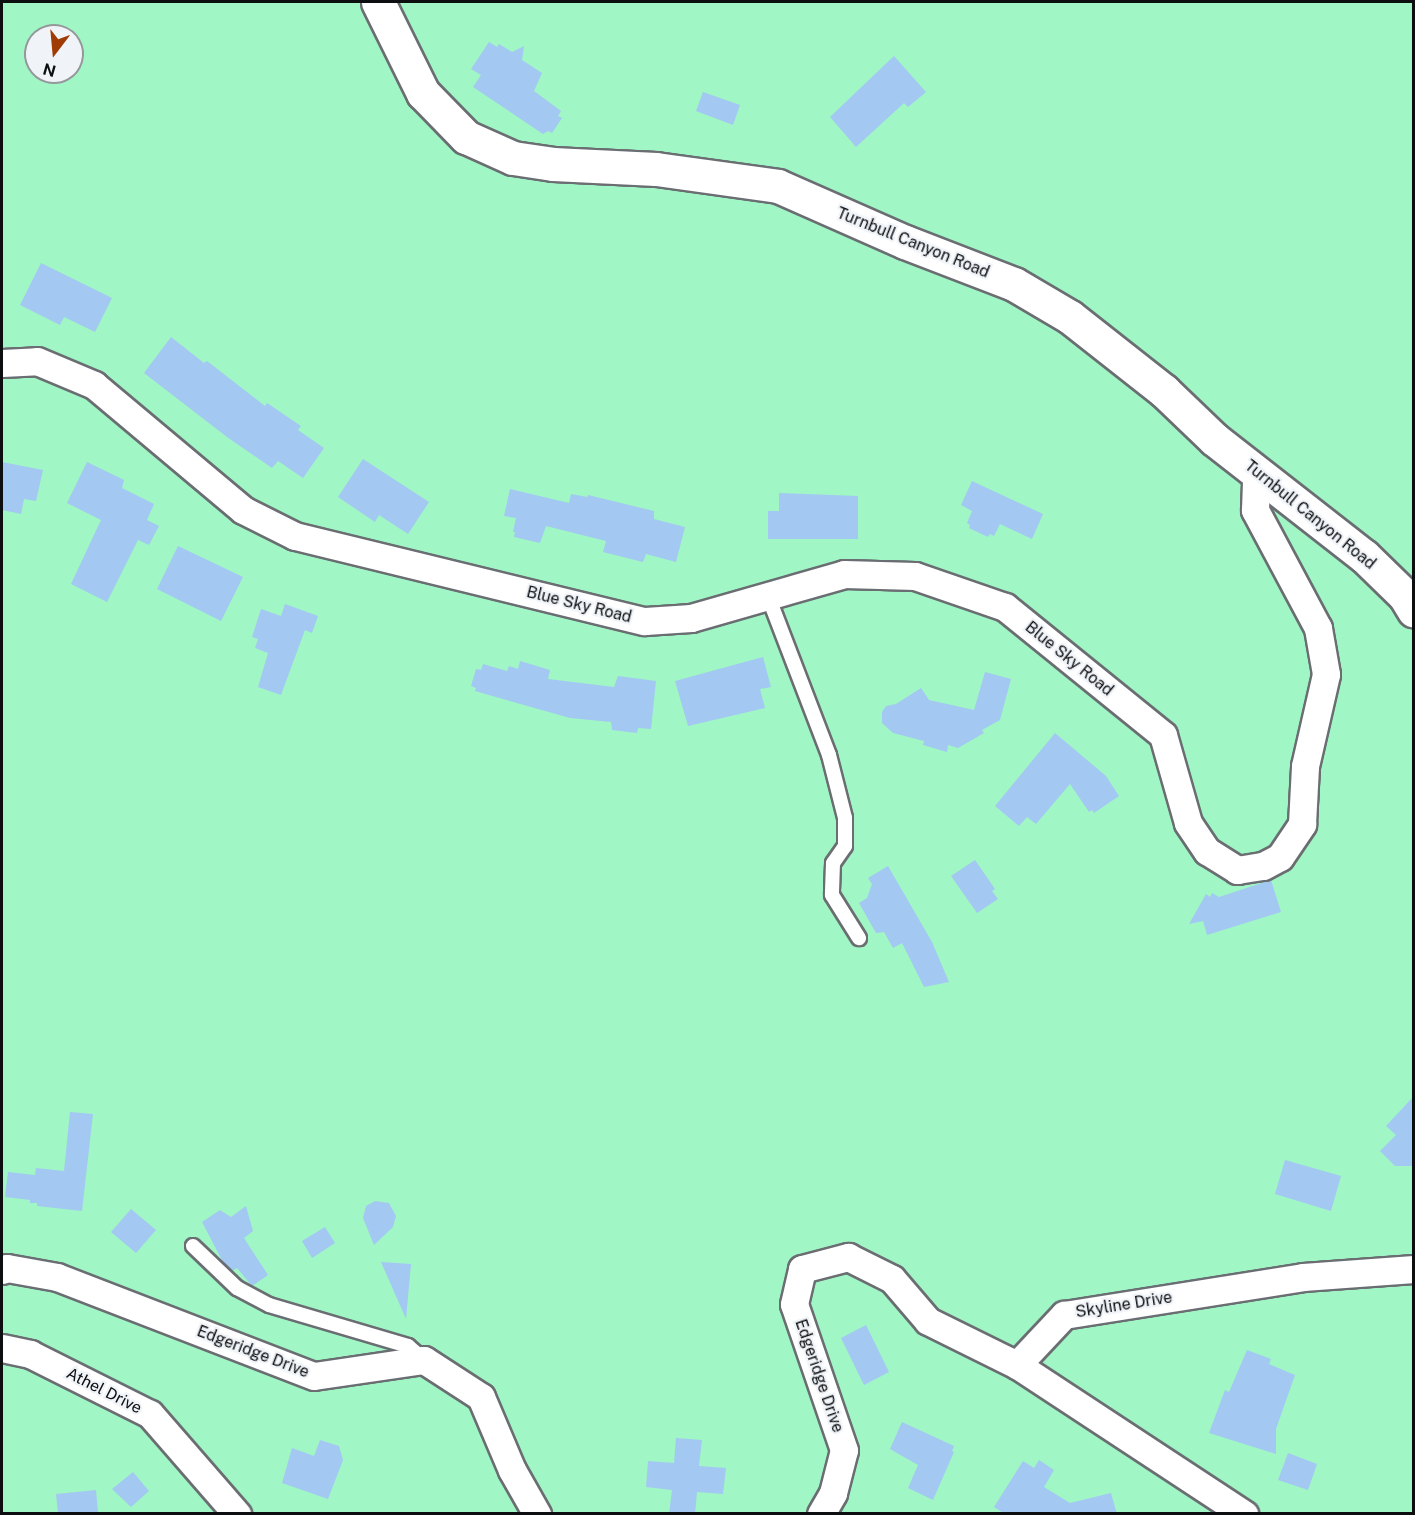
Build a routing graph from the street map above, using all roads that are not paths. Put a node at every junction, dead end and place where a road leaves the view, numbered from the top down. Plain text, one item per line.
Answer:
1 (378, 2) edge
2 (2, 363) edge
3 (1256, 472) junction
4 (768, 596) junction
5 (1413, 611) edge
6 (859, 938) dead end
7 (193, 1246) dead end
8 (1413, 1269) edge
9 (2, 1270) edge
10 (2, 1348) edge
11 (424, 1360) junction
12 (1017, 1365) junction
13 (237, 1514) edge
14 (537, 1514) edge
15 (821, 1514) edge
16 (1244, 1514) edge

1 - 3 street, Turnbull Canyon Road
2 - 4 street, Blue Sky Road
3 - 4 street, Blue Sky Road
3 - 5 street, Turnbull Canyon Road
4 - 6 lane
7 - 11 lane
8 - 12 street, Skyline Drive
9 - 11 street, Edgeridge Drive
10 - 13 street, Athel Drive
11 - 14 street
12 - 15 street, Edgeridge Drive
12 - 16 street

